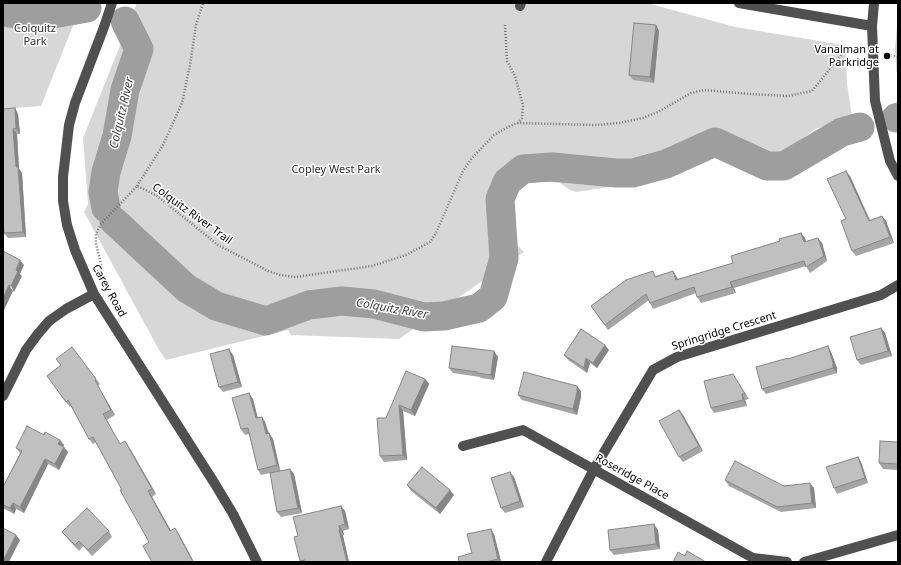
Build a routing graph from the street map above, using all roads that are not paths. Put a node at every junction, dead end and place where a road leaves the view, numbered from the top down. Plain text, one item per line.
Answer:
1 (112, 3) edge
2 (739, 3) edge
3 (874, 3) edge
4 (872, 26) junction
5 (898, 176) edge
6 (898, 285) edge
7 (94, 294) junction
8 (3, 396) edge
9 (463, 446) dead end
10 (594, 469) junction
11 (898, 535) edge
12 (256, 562) edge
13 (546, 562) edge
14 (787, 562) edge
15 (804, 562) edge

1 - 7 street, Carey Road
2 - 4 street
3 - 4 street
4 - 5 street
6 - 10 street, Springridge Crescent
7 - 8 street
7 - 12 street, Carey Road
9 - 10 street, Roseridge Place
10 - 13 street, Springridge Crescent
10 - 14 street, Roseridge Place
11 - 15 street

